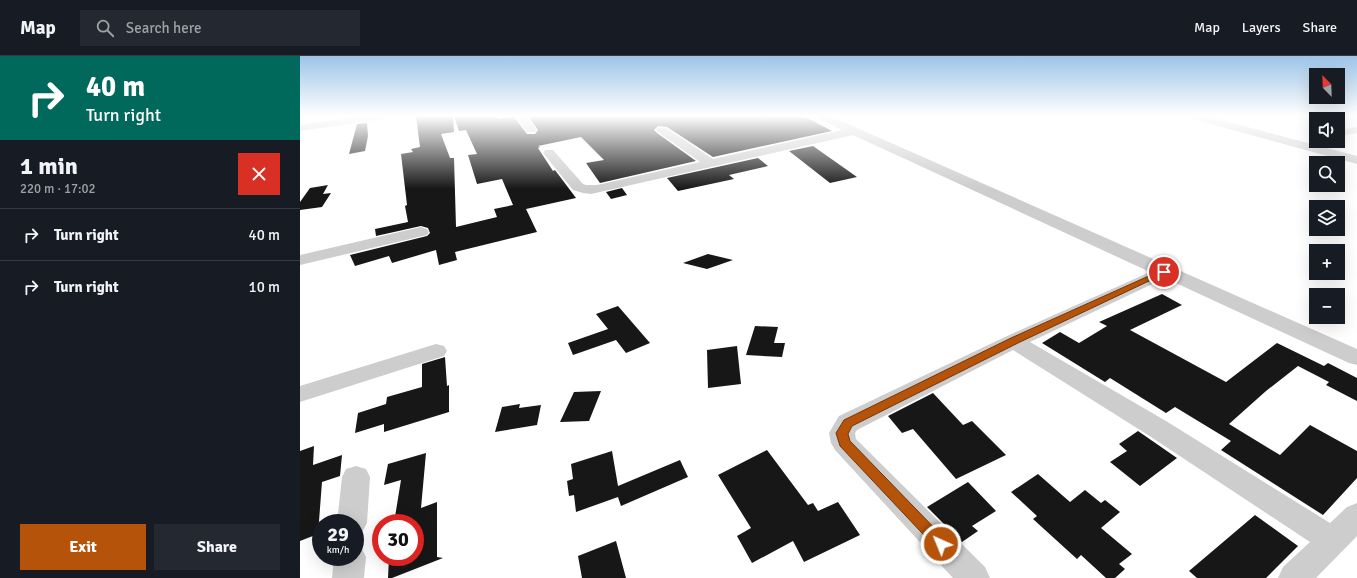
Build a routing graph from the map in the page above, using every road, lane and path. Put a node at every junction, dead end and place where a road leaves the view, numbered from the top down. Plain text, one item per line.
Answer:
1 (677, 140) edge
2 (811, 140) edge
3 (874, 140) edge
4 (1282, 140) edge
5 (1305, 140) edge
6 (1292, 143) junction
7 (549, 153) dead end
8 (1357, 160) edge
9 (711, 163) junction
10 (421, 232) dead end
11 (300, 260) edge
12 (1164, 272) dead end
13 (1014, 341) junction
14 (436, 352) dead end
15 (1357, 358) edge
16 (300, 394) edge
17 (356, 477) dead end
18 (353, 514) edge
19 (1357, 516) edge
20 (1332, 540) junction
21 (349, 566) edge
22 (1298, 577) edge
23 (348, 578) edge
24 (974, 578) edge

1 - 9 street
2 - 9 street
3 - 15 street
4 - 6 street
5 - 6 street
6 - 8 street
7 - 9 street
10 - 11 street
12 - 13 street
13 - 20 street
13 - 24 street
14 - 16 street
17 - 18 street
19 - 20 street
20 - 22 street
21 - 23 street

